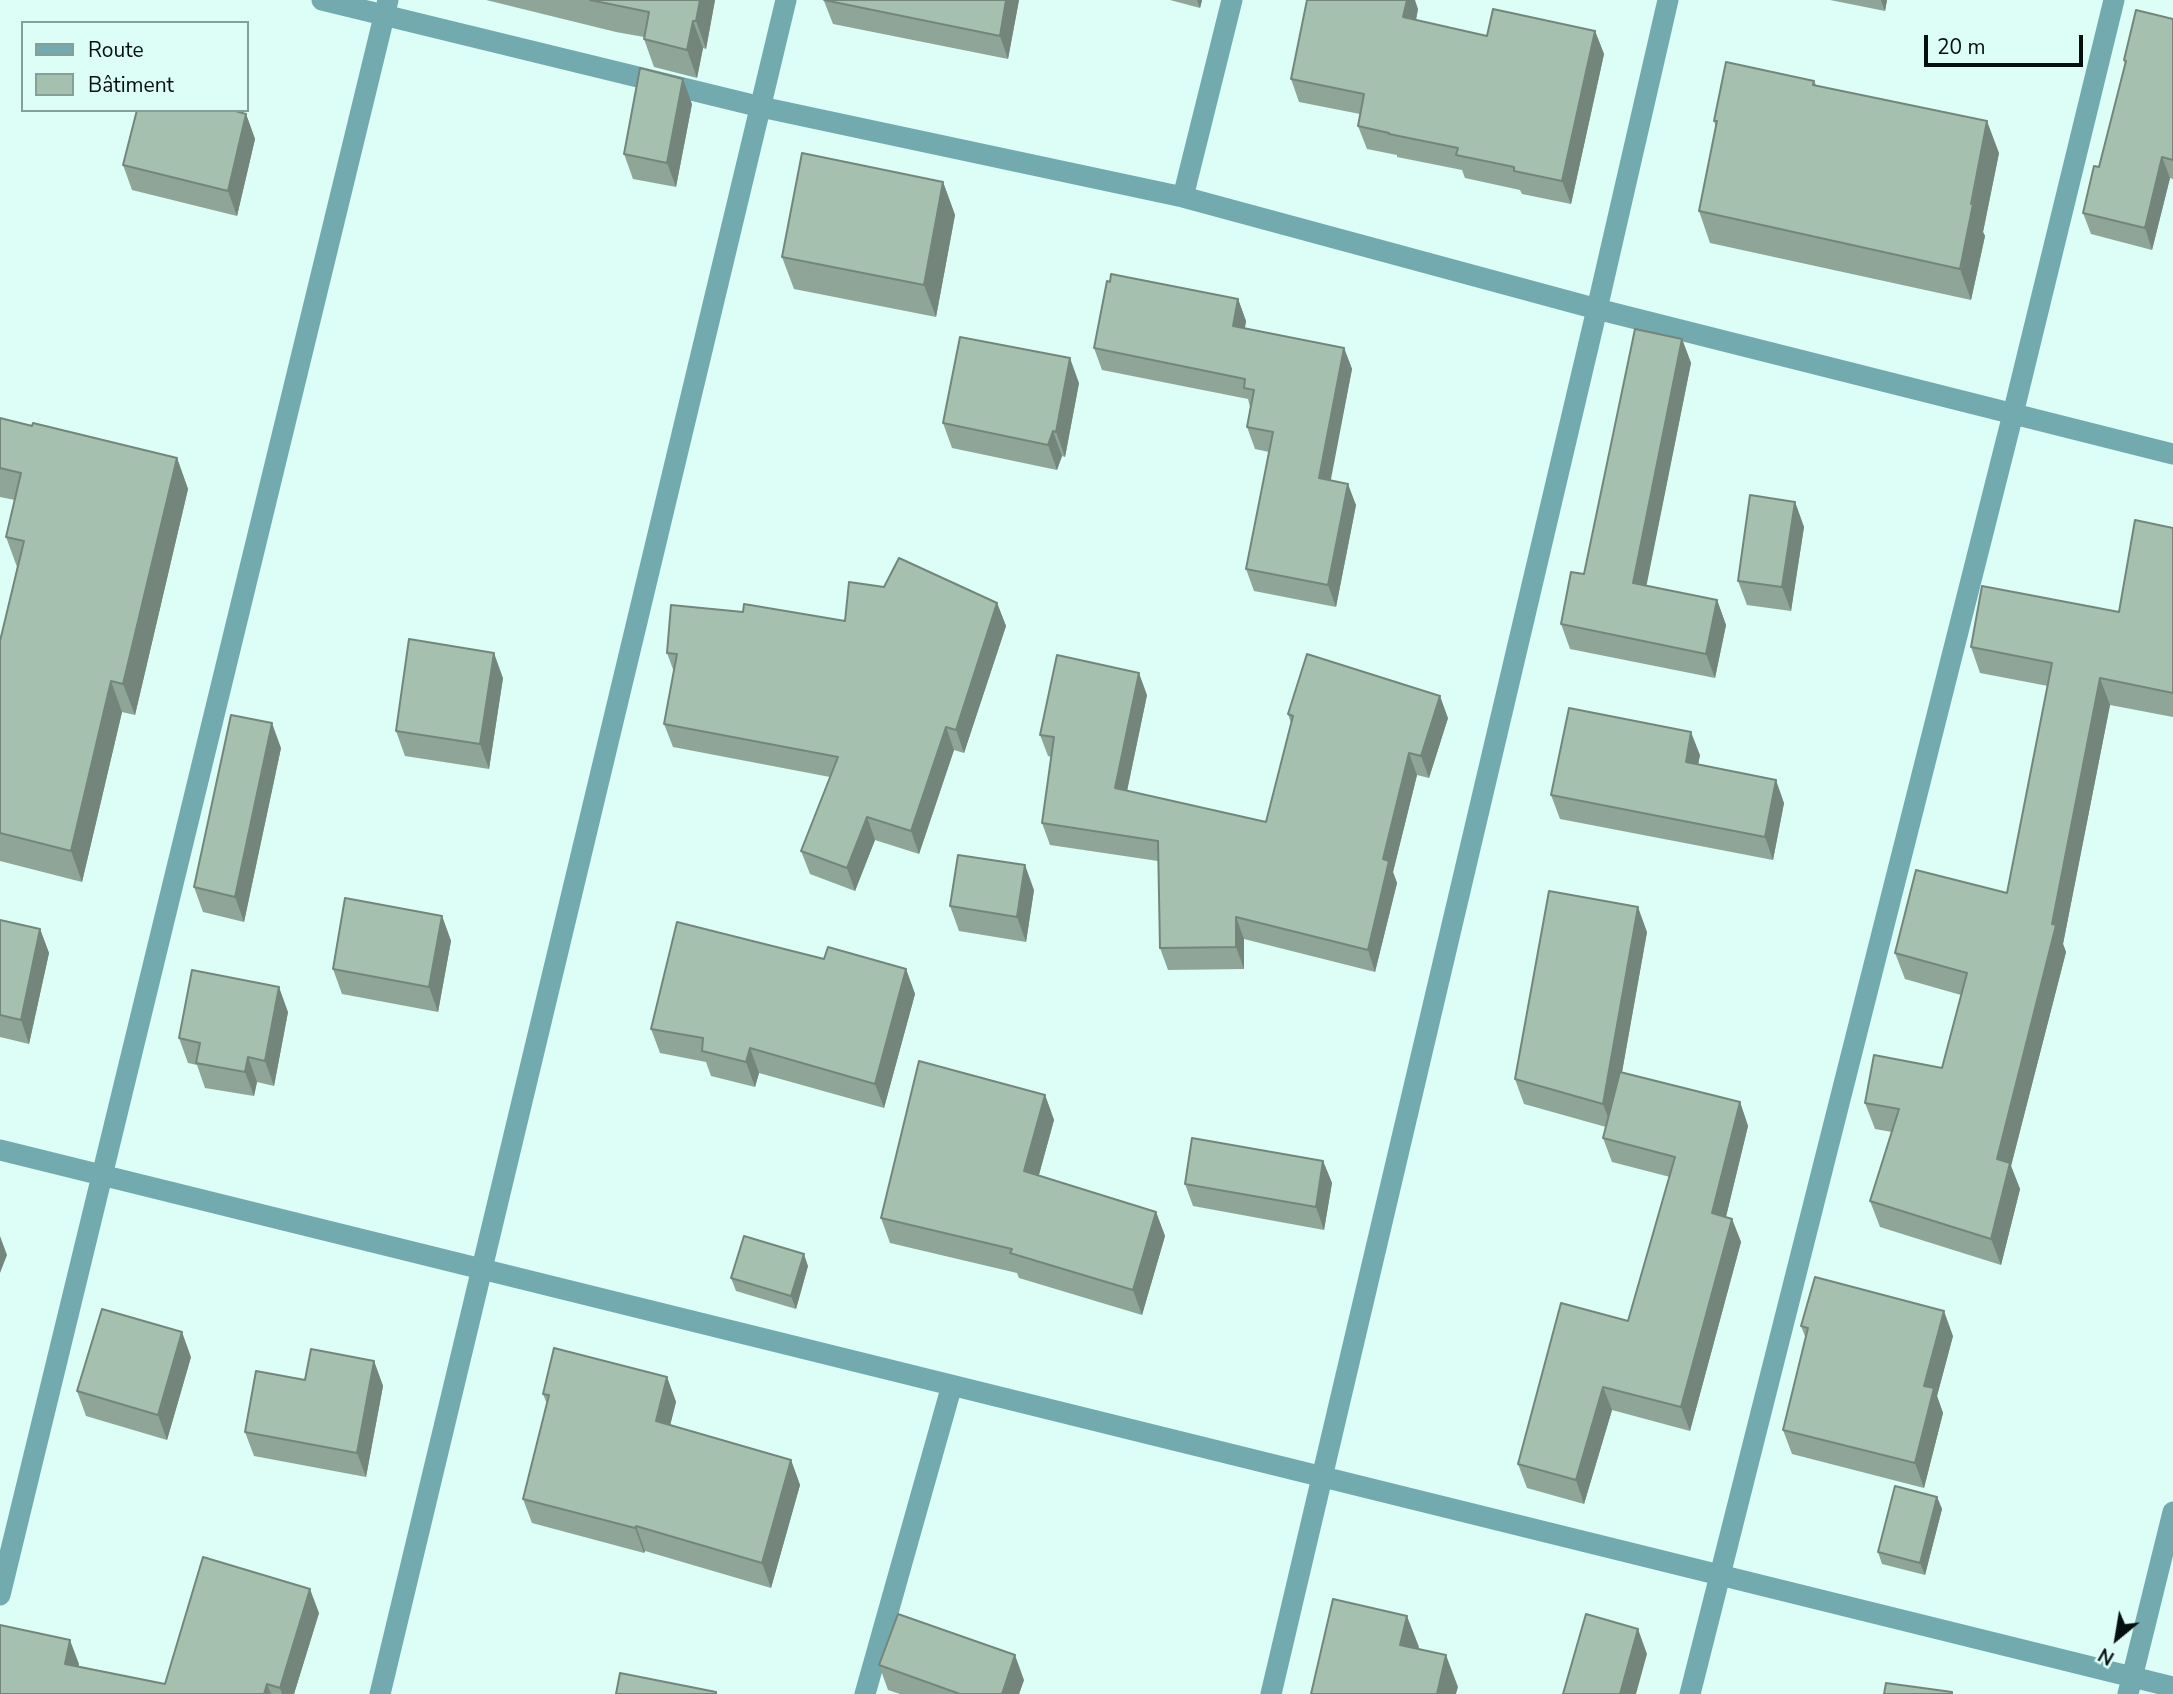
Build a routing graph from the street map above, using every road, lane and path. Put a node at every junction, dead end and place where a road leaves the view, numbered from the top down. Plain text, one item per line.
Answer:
1 (322, 0) edge
2 (786, 0) edge
3 (1232, 0) edge
4 (1668, 0) edge
5 (2114, 0) edge
6 (386, 8) edge
7 (761, 107) junction
8 (1183, 197) junction
9 (1597, 309) junction
10 (2013, 414) junction
11 (2173, 454) edge
12 (0, 1150) edge
13 (102, 1175) junction
14 (482, 1269) junction
15 (951, 1385) junction
16 (1322, 1476) junction
17 (2173, 1512) edge
18 (1720, 1574) junction
19 (0, 1595) edge
20 (2130, 1686) edge
21 (2173, 1687) edge
22 (380, 1694) edge
23 (865, 1694) edge
24 (1271, 1694) edge
25 (1690, 1694) edge

1 - 6 street
2 - 7 street
3 - 8 street
4 - 9 street
5 - 10 street
6 - 7 street
6 - 13 street
7 - 8 street
7 - 14 street
8 - 9 street
9 - 10 street
9 - 16 street
10 - 11 street
10 - 18 street
12 - 13 street
13 - 14 street
13 - 19 street
14 - 15 street
14 - 22 street
15 - 16 street
15 - 23 street
16 - 18 street
16 - 24 street
17 - 20 street
18 - 20 street
18 - 25 street
20 - 21 street

